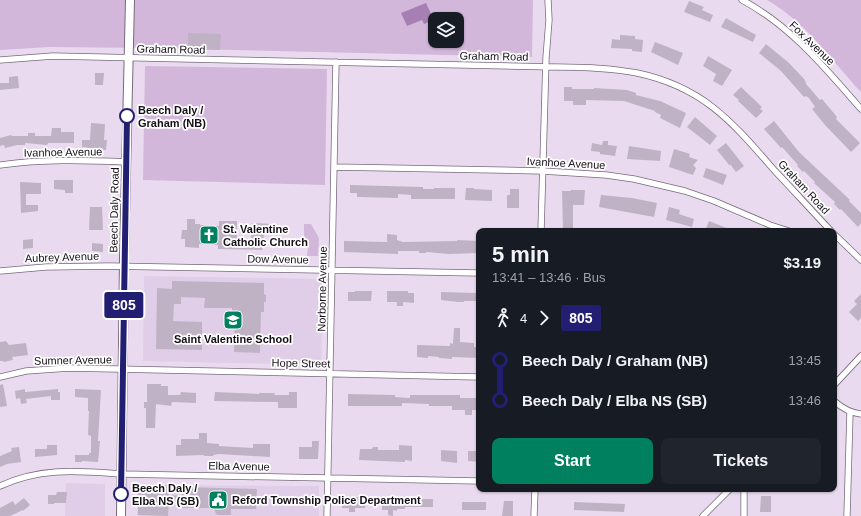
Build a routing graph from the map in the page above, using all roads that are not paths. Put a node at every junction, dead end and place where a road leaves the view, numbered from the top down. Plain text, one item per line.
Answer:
1 (130, 0) edge
2 (548, 0) edge
3 (742, 0) edge
4 (128, 58) junction
5 (0, 60) edge
6 (336, 62) junction
7 (546, 66) junction
8 (861, 109) edge
9 (127, 162) junction
10 (0, 165) edge
11 (334, 167) junction
12 (543, 171) junction
13 (541, 228) edge
14 (780, 228) edge
15 (828, 228) edge
16 (837, 237) edge
17 (861, 260) edge
18 (124, 266) junction
19 (332, 270) junction
20 (0, 271) edge
21 (476, 273) edge
22 (861, 356) edge
23 (122, 369) junction
24 (330, 373) junction
25 (0, 377) edge
26 (476, 377) edge
27 (837, 382) edge
28 (837, 404) edge
29 (850, 412) junction
30 (861, 414) edge
31 (122, 474) junction
32 (328, 477) junction
33 (476, 481) edge
34 (0, 486) edge
35 (535, 492) edge
36 (727, 492) edge
37 (744, 492) edge
38 (121, 516) edge
39 (327, 516) edge
40 (534, 516) edge
41 (703, 516) edge
42 (744, 516) edge
43 (847, 516) edge

1 - 4 main road, Beech Daly Road
2 - 7 street
3 - 8 street, Fox Avenue
4 - 5 street, Graham Road
4 - 6 street, Graham Road
4 - 9 main road, Beech Daly Road
6 - 7 street, Graham Road
6 - 11 street, Norborne Avenue
7 - 12 street
7 - 15 street, Graham Road
9 - 10 street, Ivanhoe Avenue
9 - 18 main road, Beech Daly Road
11 - 12 street, Ivanhoe Avenue
11 - 19 street, Norborne Avenue
12 - 13 street
12 - 14 street, Ivanhoe Avenue
16 - 17 street, Graham Road
18 - 19 street, Dow Avenue
18 - 20 street, Aubrey Avenue
18 - 23 main road, Beech Daly Road
19 - 21 street, Dow Avenue
19 - 24 street, Norborne Avenue
22 - 27 street
23 - 24 street, Hope Street
23 - 25 street, Sumner Avenue
23 - 31 main road, Beech Daly Road
24 - 26 street, Hope Street
24 - 32 street, Norborne Avenue
28 - 29 street
29 - 30 street
29 - 43 street
31 - 32 street, Elba Avenue
31 - 34 street, Elba Avenue
31 - 38 main road, Beech Daly Road
32 - 33 street, Elba Avenue
32 - 39 street, Norborne Avenue
35 - 40 street
36 - 41 street
37 - 42 street

